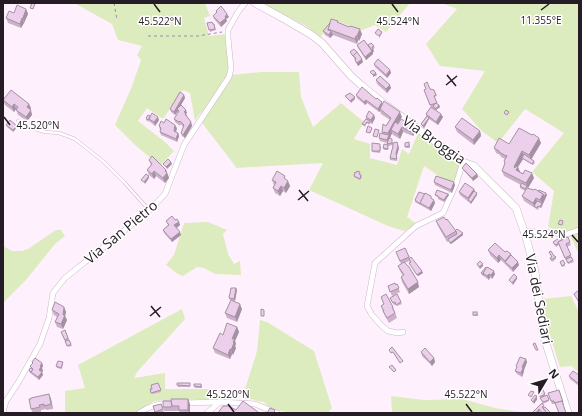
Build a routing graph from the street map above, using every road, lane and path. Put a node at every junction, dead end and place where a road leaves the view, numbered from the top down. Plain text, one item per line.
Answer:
1 (114, 3) edge
2 (245, 3) edge
3 (255, 3) edge
4 (117, 20) dead end
5 (228, 30) junction
6 (148, 36) dead end
7 (18, 121) dead end
8 (463, 162) junction
9 (150, 210) junction
10 (579, 230) edge
11 (524, 231) junction
12 (403, 332) dead end
13 (220, 402) junction
14 (3, 413) edge
15 (139, 413) edge
16 (207, 413) edge
17 (277, 413) edge
18 (568, 413) edge

1 - 4 path
2 - 5 street
3 - 8 street, Via Broggia
5 - 6 path
5 - 9 street, Via San Pietro
7 - 9 lane
8 - 11 street, Via Broggia
8 - 12 street
9 - 14 street, Via San Pietro
10 - 11 street
11 - 18 street, Via dei Sediari
13 - 15 street
13 - 16 street
13 - 17 street

